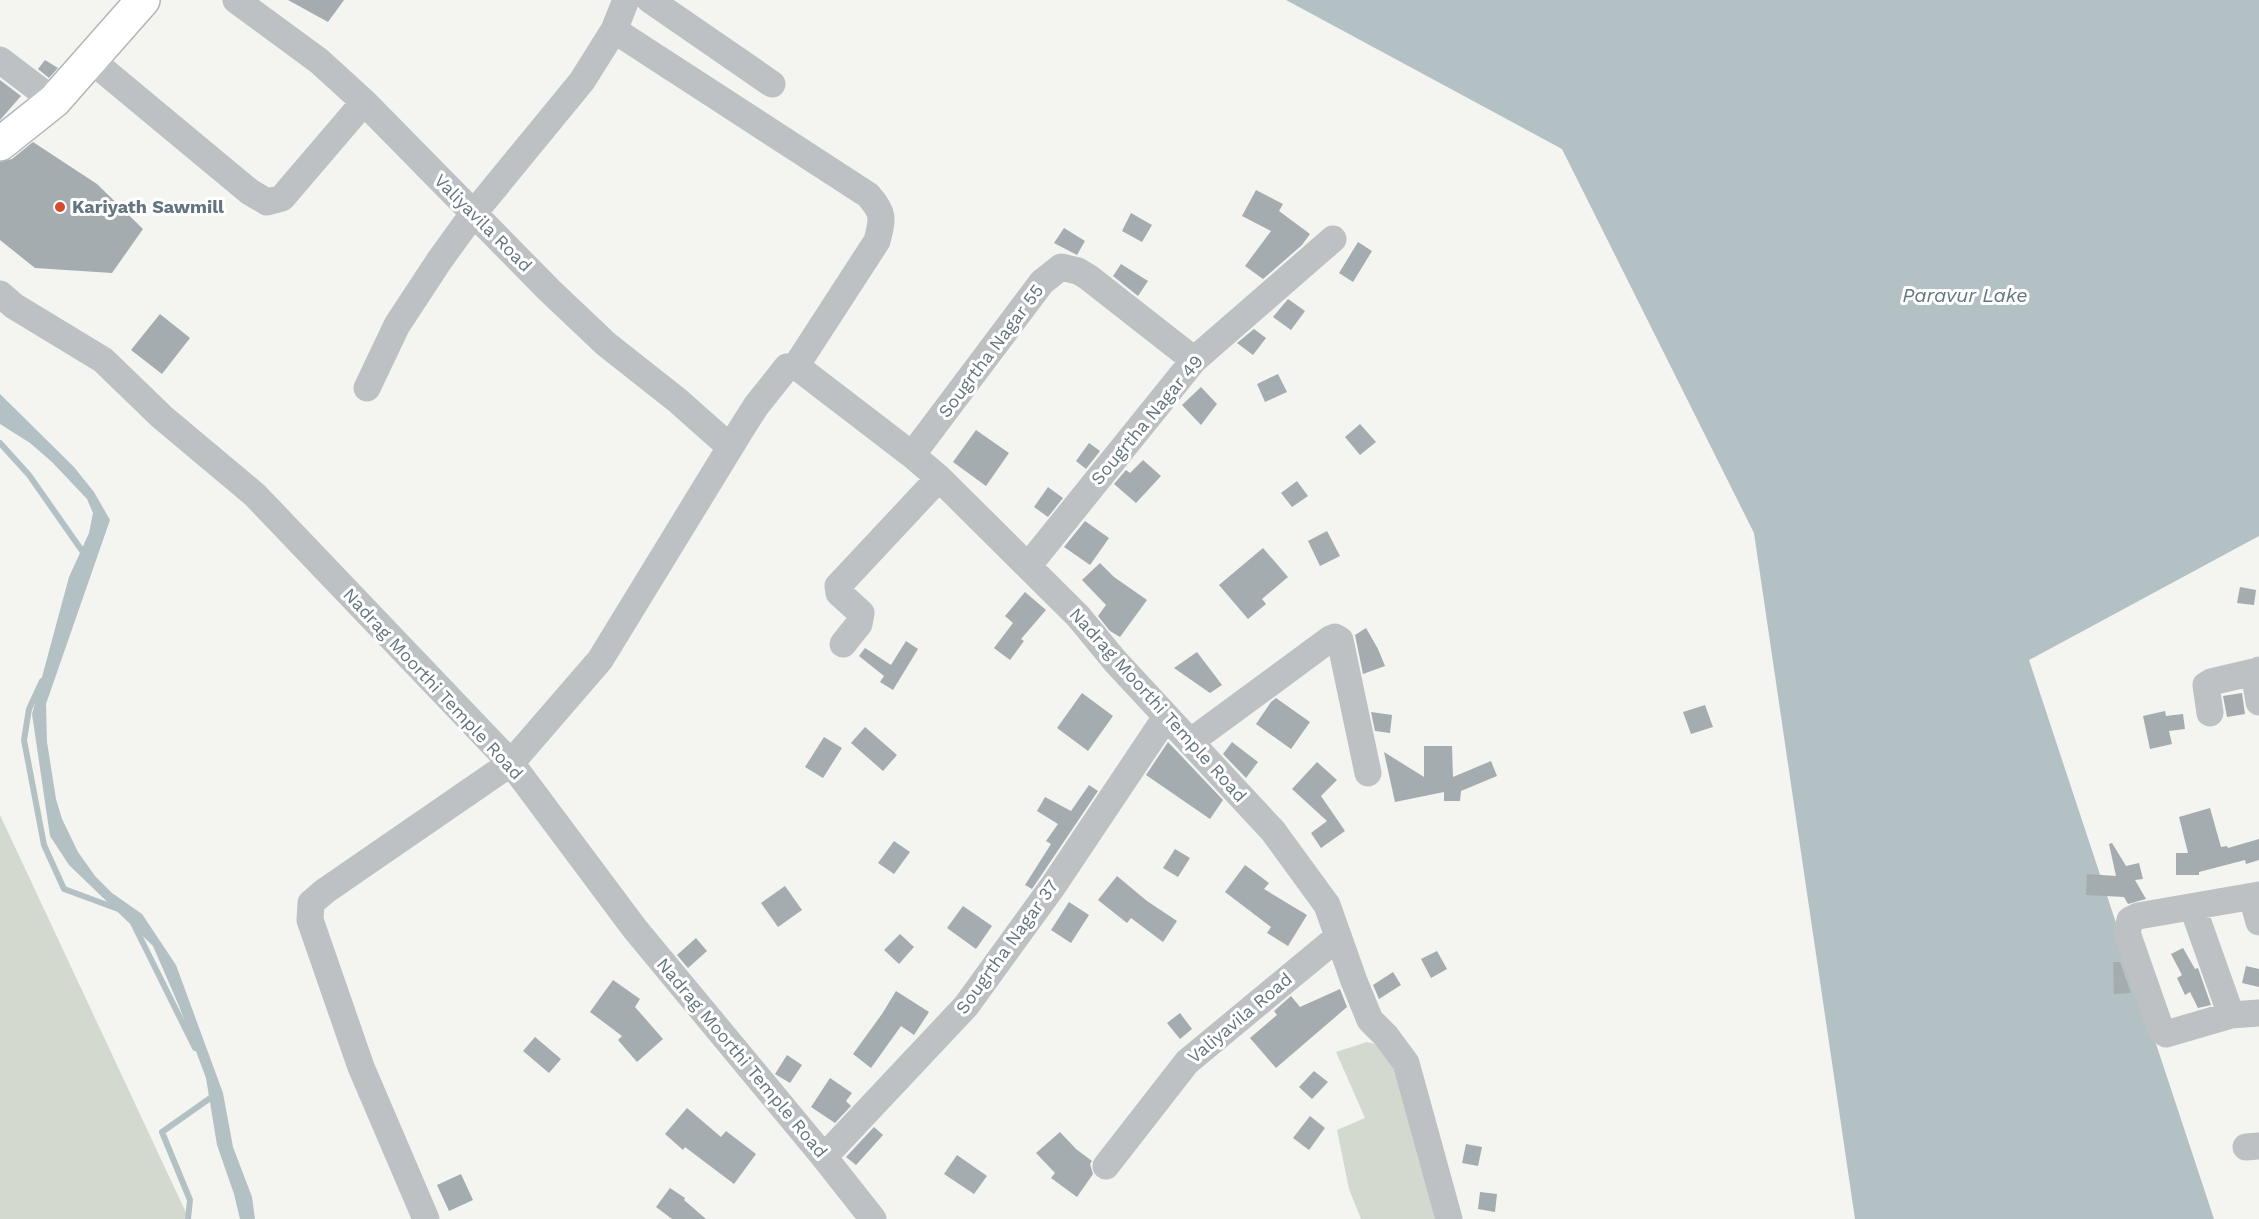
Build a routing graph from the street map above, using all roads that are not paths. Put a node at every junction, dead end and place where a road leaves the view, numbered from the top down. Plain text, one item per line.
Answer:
1 (143, 0) edge
2 (236, 0) edge
3 (626, 0) edge
4 (650, 0) edge
5 (614, 30) junction
6 (0, 60) edge
7 (91, 60) junction
8 (772, 84) dead end
9 (54, 101) junction
10 (364, 102) junction
11 (0, 144) edge
12 (473, 214) junction
13 (1333, 239) dead end
14 (0, 294) edge
15 (1194, 360) junction
16 (796, 366) junction
17 (367, 388) dead end
18 (730, 447) junction
19 (912, 455) junction
20 (939, 478) junction
21 (1028, 566) junction
22 (843, 644) dead end
23 (2258, 671) edge
24 (2259, 702) edge
25 (2210, 713) dead end
26 (1167, 717) junction
27 (1190, 742) junction
28 (511, 763) junction
29 (1368, 773) dead end
30 (2257, 905) edge
31 (2193, 908) junction
32 (1338, 938) junction
33 (2259, 1013) edge
34 (2231, 1016) junction
35 (824, 1157) junction
36 (1106, 1166) dead end
37 (425, 1218) edge
38 (873, 1219) edge
39 (1449, 1219) edge

1 - 7 main road
2 - 10 street, Valiyavila Road
3 - 5 street
4 - 8 street
5 - 12 street
5 - 16 street
6 - 9 street
7 - 9 main road
7 - 10 street
9 - 11 main road
10 - 12 street, Valiyavila Road
12 - 17 street
12 - 18 street, Valiyavila Road
13 - 15 street, Sougrtha Nagar 49
14 - 28 street, Nadrag Moorthi Temple Road
15 - 19 street, Sougrtha Nagar 55
15 - 21 street, Sougrtha Nagar 49
16 - 18 street
16 - 19 street, Nadrag Moorthi Temple Road
18 - 28 street
19 - 20 street, Nadrag Moorthi Temple Road
20 - 21 street, Nadrag Moorthi Temple Road
20 - 22 street
21 - 26 street, Nadrag Moorthi Temple Road
23 - 24 street
23 - 25 street
26 - 27 street, Nadrag Moorthi Temple Road
26 - 35 street, Sougrtha Nagar 37
27 - 29 street
27 - 32 street, Nadrag Moorthi Temple Road
28 - 35 street, Nadrag Moorthi Temple Road
28 - 37 street
30 - 31 street
31 - 34 street
31 - 34 street
32 - 36 street, Valiyavila Road
32 - 39 street, Nadrag Moorthi Temple Road
33 - 34 street
35 - 38 street, Nadrag Moorthi Temple Road

